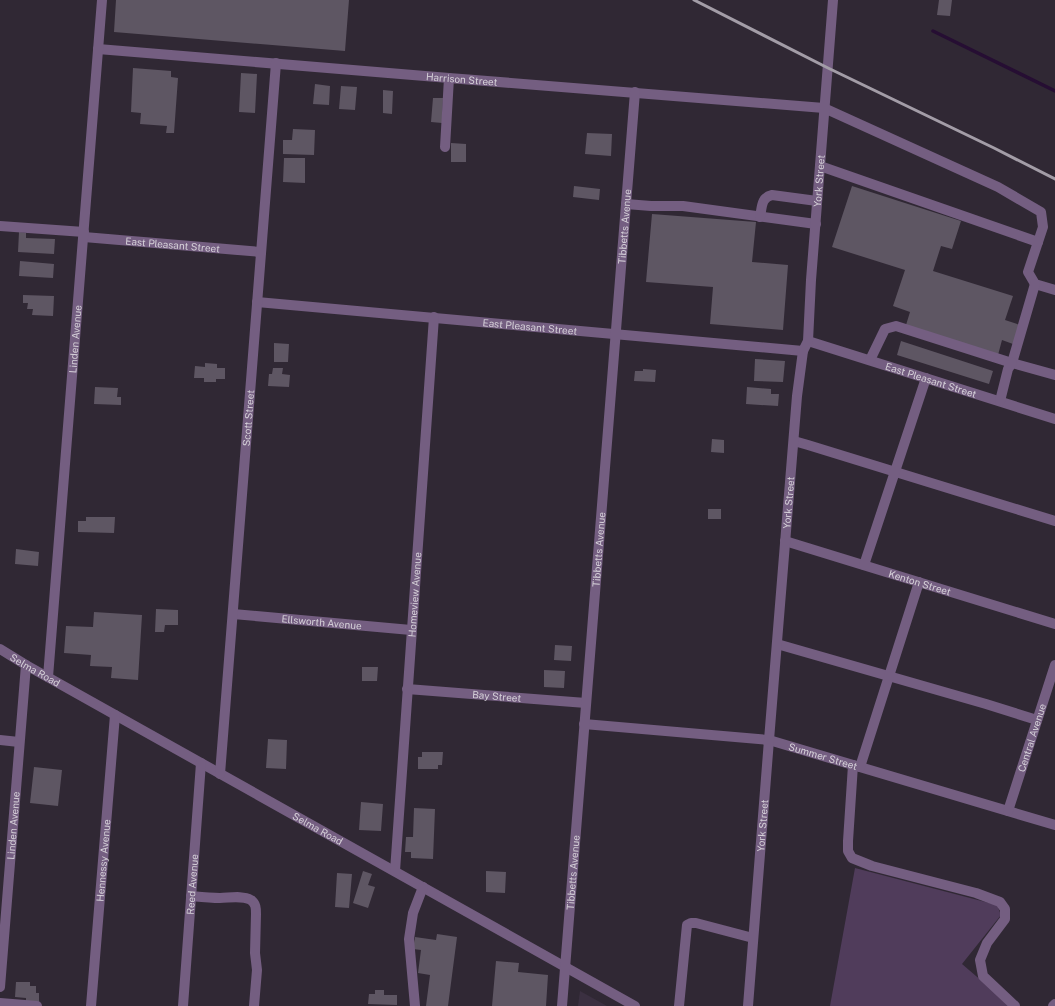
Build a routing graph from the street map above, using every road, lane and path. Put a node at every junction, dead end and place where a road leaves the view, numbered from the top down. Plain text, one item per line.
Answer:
1 (102, 0) edge
2 (833, 0) edge
3 (98, 48) junction
4 (276, 63) junction
5 (448, 78) junction
6 (635, 92) junction
7 (824, 108) junction
8 (445, 148) dead end
9 (820, 166) junction
10 (817, 201) junction
11 (626, 204) junction
12 (760, 217) junction
13 (816, 224) junction
14 (0, 226) edge
15 (84, 234) junction
16 (1038, 242) junction
17 (261, 252) junction
18 (1036, 284) junction
19 (1055, 290) edge
20 (257, 302) junction
21 (434, 317) junction
22 (616, 335) junction
23 (808, 341) junction
24 (802, 351) junction
25 (870, 360) junction
26 (1012, 363) junction
27 (1055, 375) edge
28 (926, 378) junction
29 (1000, 401) junction
30 (1055, 419) edge
31 (794, 442) junction
32 (894, 472) junction
33 (1055, 521) edge
34 (785, 541) junction
35 (864, 565) junction
36 (919, 582) junction
37 (233, 614) junction
38 (1055, 624) edge
39 (411, 630) junction
40 (777, 644) junction
41 (0, 649) edge
42 (26, 665) junction
43 (1055, 665) edge
44 (889, 675) junction
45 (48, 677) junction
46 (407, 689) junction
47 (586, 703) junction
48 (115, 715) junction
49 (1037, 720) junction
50 (584, 724) junction
51 (0, 740) edge
52 (769, 740) junction
53 (19, 742) junction
54 (201, 763) junction
55 (857, 766) junction
56 (220, 774) junction
57 (1008, 811) junction
58 (1055, 825) edge
59 (395, 871) junction
60 (423, 887) junction
61 (191, 896) junction
62 (754, 938) junction
63 (565, 967) junction
64 (0, 987) edge
65 (0, 1003) edge
66 (1055, 1004) edge
67 (37, 1006) edge
68 (91, 1006) edge
69 (183, 1006) edge
70 (254, 1006) edge
71 (415, 1006) edge
72 (562, 1006) edge
73 (635, 1006) edge
74 (679, 1006) edge
75 (748, 1006) edge
76 (1015, 1006) edge
77 (1053, 1006) edge

1 - 3 street, Linden Avenue
2 - 7 street, York Street
3 - 4 street, Harrison Street
3 - 15 street, Linden Avenue
4 - 5 street, Harrison Street
4 - 17 street, Scott Street
5 - 6 street, Harrison Street
5 - 8 street
6 - 7 street, Harrison Street
6 - 11 street, Tibbetts Avenue
7 - 9 street, York Street
7 - 16 street, Harrison Street
9 - 10 street, York Street
9 - 16 street
10 - 12 street
10 - 13 street, York Street
11 - 12 street
11 - 22 street, Tibbetts Avenue
12 - 13 street
13 - 23 street, York Street
14 - 15 street, East Pleasant Street
15 - 17 street, East Pleasant Street
15 - 45 street, Linden Avenue
16 - 18 street, Harrison Street
17 - 20 street, Scott Street
18 - 19 street
18 - 26 street
20 - 21 street, East Pleasant Street
20 - 37 street, Scott Street
21 - 22 street, East Pleasant Street
21 - 39 street, Homeview Avenue
22 - 24 street, East Pleasant Street
22 - 47 street, Tibbetts Avenue
23 - 24 street, York Street
23 - 25 street, East Pleasant Street
24 - 31 street, York Street
25 - 26 street
25 - 28 street, East Pleasant Street
26 - 27 street
26 - 29 street
28 - 29 street, East Pleasant Street
28 - 32 street
29 - 30 street, East Pleasant Street
31 - 32 street
31 - 34 street, York Street
32 - 33 street
32 - 35 street
34 - 35 street, Kenton Street
34 - 40 street, York Street
35 - 36 street, Kenton Street
36 - 38 street, Kenton Street
36 - 44 street
37 - 39 street, Ellsworth Avenue
37 - 56 street, Scott Street
39 - 46 street, Homeview Avenue
40 - 44 street
40 - 52 street, York Street
41 - 42 street, Selma Road
42 - 45 street, Selma Road
42 - 53 street, Linden Avenue
43 - 49 street, Central Avenue
44 - 49 street
44 - 55 street
45 - 48 street, Selma Road
46 - 47 street, Bay Street
46 - 59 street, Homeview Avenue
47 - 50 street, Tibbetts Avenue
48 - 54 street, Selma Road
48 - 68 street, Hennessy Avenue
49 - 57 street, Central Avenue
50 - 52 street, Summer Street
50 - 63 street, Tibbetts Avenue
51 - 53 street
52 - 55 street, Summer Street
52 - 62 street, York Street
53 - 64 street, Linden Avenue
54 - 56 street, Selma Road
54 - 61 street, Reed Avenue
55 - 57 street, Summer Street
55 - 76 street
56 - 59 street, Selma Road
57 - 58 street, Summer Street
59 - 60 street, Selma Road
60 - 63 street, Selma Road
60 - 71 street
61 - 69 street, Reed Avenue
61 - 70 street
62 - 74 street
62 - 75 street, York Street
63 - 72 street, Tibbetts Avenue
63 - 73 street, Selma Road
65 - 67 street
66 - 77 street

